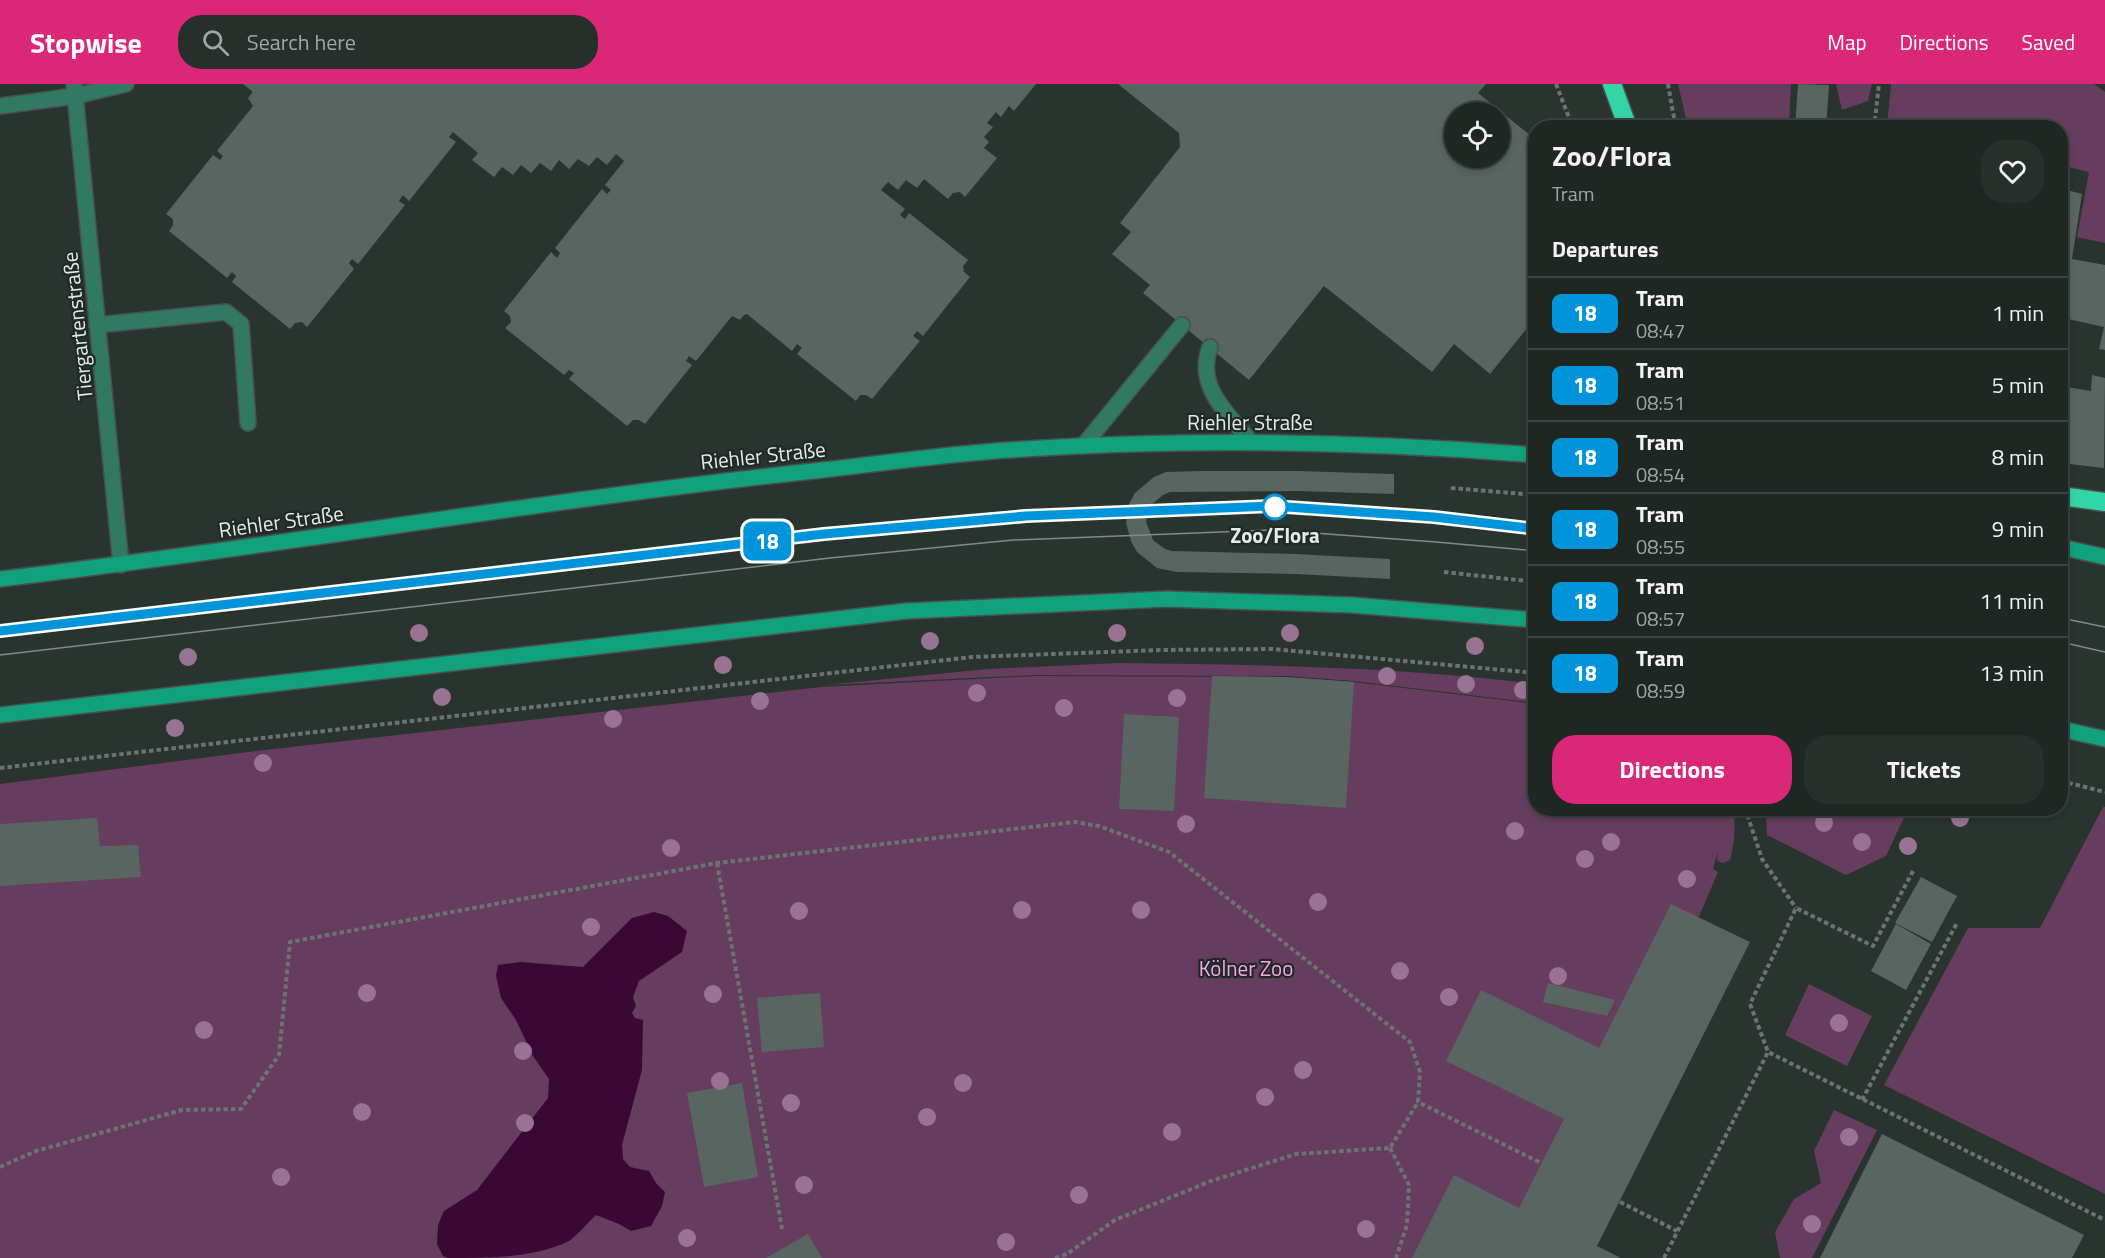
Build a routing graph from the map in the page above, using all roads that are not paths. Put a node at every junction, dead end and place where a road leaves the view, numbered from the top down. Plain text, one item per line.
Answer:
1 (126, 84) edge
2 (1613, 86) edge
3 (75, 90) edge
4 (0, 106) edge
5 (1625, 120) edge
6 (98, 324) junction
7 (1182, 326) dead end
8 (1210, 347) dead end
9 (248, 423) dead end
10 (1250, 441) junction
11 (1083, 446) junction
12 (1528, 454) edge
13 (2068, 497) edge
14 (2105, 502) edge
15 (2068, 548) edge
16 (2105, 556) edge
17 (121, 565) junction
18 (0, 579) edge
19 (1528, 619) edge
20 (0, 715) edge
21 (2068, 731) edge
22 (2105, 739) edge

1 - 3 street
2 - 5 highway
3 - 4 street
3 - 6 street, Tiergartenstraße
6 - 9 street
6 - 17 street, Tiergartenstraße
7 - 11 street
8 - 10 street
10 - 11 main road, Riehler Straße
10 - 12 main road, Riehler Straße
11 - 17 main road, Riehler Straße
13 - 14 highway
15 - 16 main road
17 - 18 main road, Riehler Straße
19 - 20 main road
21 - 22 main road

